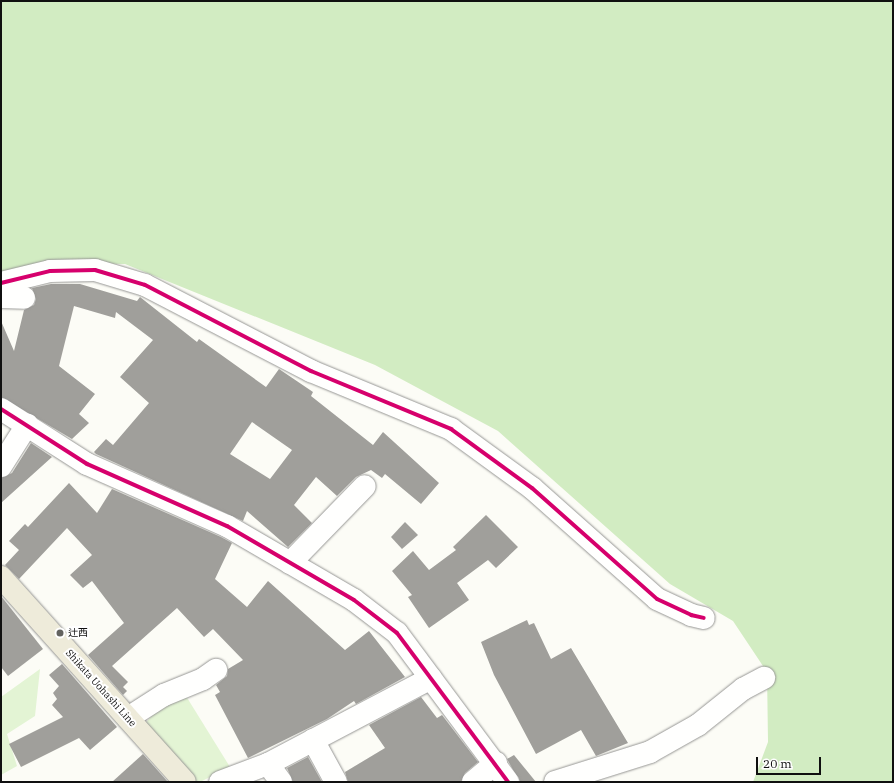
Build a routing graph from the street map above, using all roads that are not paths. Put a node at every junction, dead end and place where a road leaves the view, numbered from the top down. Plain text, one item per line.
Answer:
1 (1, 283) edge
2 (1, 297) edge
3 (24, 298) dead end
4 (1, 409) edge
5 (27, 425) junction
6 (1, 466) edge
7 (365, 486) dead end
8 (290, 563) junction
9 (1, 577) edge
10 (704, 618) dead end
11 (216, 670) dead end
12 (431, 678) junction
13 (764, 678) dead end
14 (128, 718) junction
15 (313, 740) junction
16 (496, 763) junction
17 (268, 764) junction
18 (185, 782) edge
19 (220, 782) edge
20 (281, 782) edge
21 (336, 782) edge
22 (473, 782) edge
23 (508, 782) edge
24 (555, 782) edge

1 - 10 street
2 - 3 street
4 - 5 street
5 - 6 street
5 - 8 street
7 - 8 street
8 - 12 street
9 - 14 main road, Shikata Uohashi Line
11 - 14 street
12 - 15 street
12 - 16 street
13 - 24 street
14 - 18 main road, Shikata Uohashi Line
15 - 17 street
15 - 21 street
16 - 22 street
16 - 23 street
17 - 19 street
17 - 20 street

